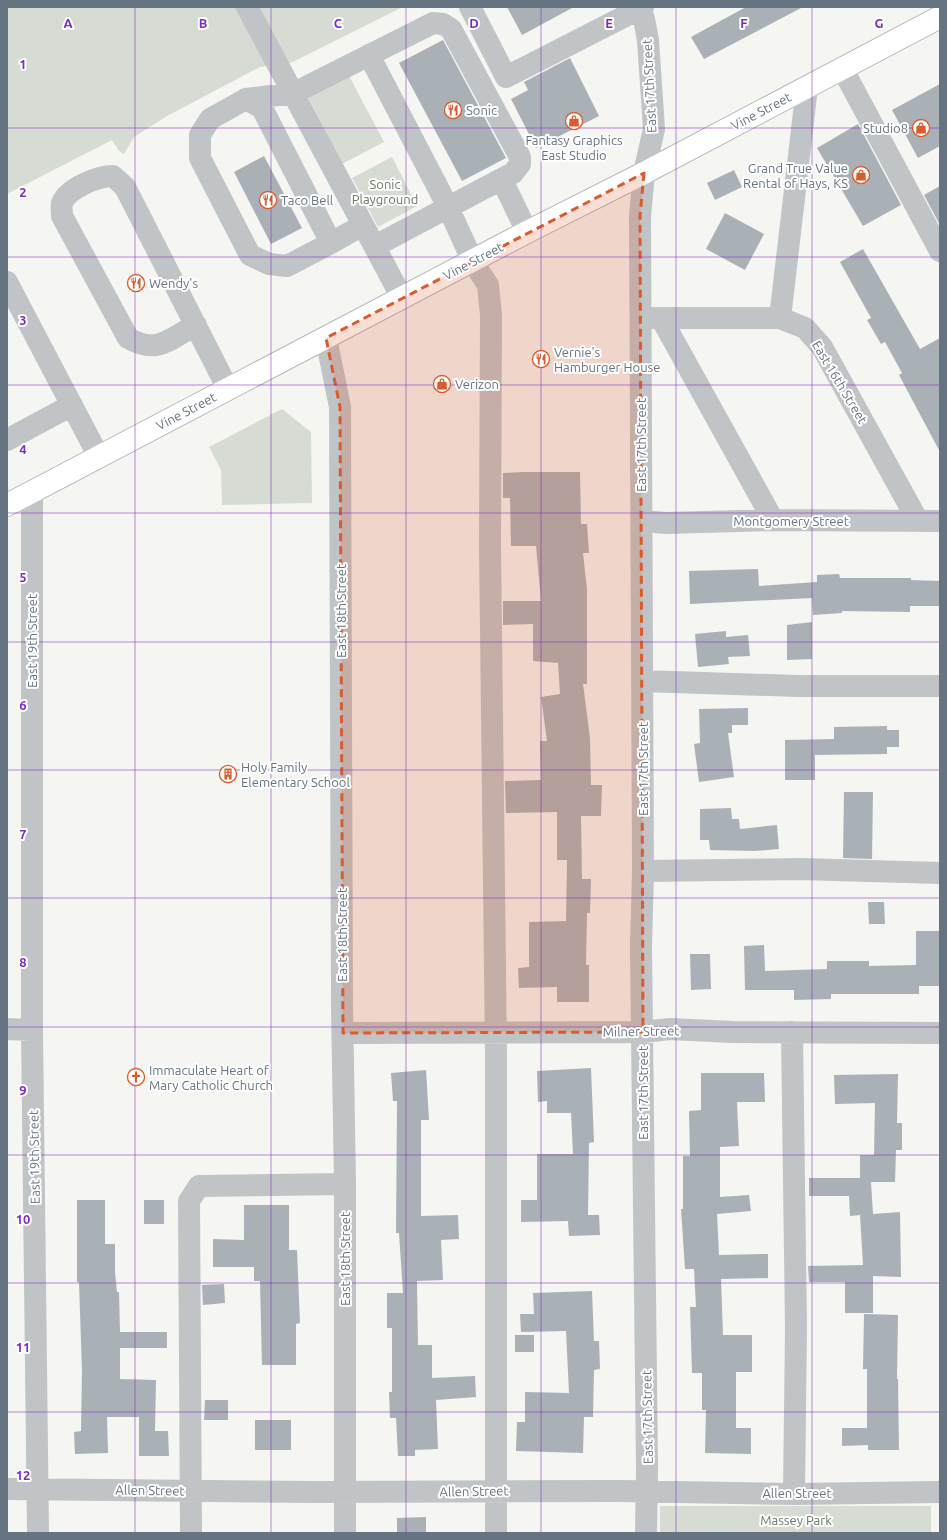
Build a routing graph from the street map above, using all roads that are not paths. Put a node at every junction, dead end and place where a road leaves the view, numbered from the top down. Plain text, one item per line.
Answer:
1 (247, 7) edge
2 (470, 7) edge
3 (640, 8) edge
4 (940, 17) edge
5 (369, 55) junction
6 (842, 68) junction
7 (806, 87) junction
8 (294, 93) junction
9 (246, 99) junction
10 (644, 174) junction
11 (502, 180) junction
12 (448, 207) junction
13 (363, 225) junction
14 (527, 232) junction
15 (331, 243) junction
16 (375, 246) junction
17 (940, 250) edge
18 (473, 262) junction
19 (7, 282) edge
20 (402, 298) junction
21 (651, 318) junction
22 (780, 318) junction
23 (196, 325) junction
24 (326, 338) junction
25 (228, 389) junction
26 (72, 405) junction
27 (7, 440) edge
28 (99, 457) junction
29 (32, 492) junction
30 (7, 505) edge
31 (773, 520) junction
32 (642, 521) junction
33 (918, 521) junction
34 (940, 521) edge
35 (642, 681) junction
36 (940, 686) edge
37 (643, 871) junction
38 (940, 872) edge
39 (7, 1029) edge
40 (32, 1030) junction
41 (496, 1032) junction
42 (642, 1032) junction
43 (792, 1032) junction
44 (343, 1033) junction
45 (940, 1033) edge
46 (345, 1184) junction
47 (7, 1489) edge
48 (38, 1490) junction
49 (189, 1491) junction
50 (496, 1491) junction
51 (344, 1492) junction
52 (646, 1492) junction
53 (940, 1492) edge
54 (794, 1494) junction
55 (38, 1533) edge
56 (191, 1533) edge
57 (345, 1533) edge
58 (496, 1533) edge
59 (646, 1533) edge

1 - 8 street
2 - 3 street
3 - 10 street, East 17th Street
4 - 6 main road, Vine Street
5 - 8 street
5 - 11 street
5 - 12 street
6 - 7 main road, Vine Street
6 - 17 street
7 - 10 main road, Vine Street
7 - 22 street
8 - 9 street
8 - 13 street
9 - 15 street
9 - 15 street
10 - 14 main road, Vine Street
10 - 21 street, East 17th Street
11 - 12 street
11 - 14 street
12 - 16 street
12 - 18 street
13 - 15 street
13 - 16 street
14 - 18 main road, Vine Street
16 - 20 street
18 - 20 main road, Vine Street
18 - 41 street
19 - 26 street
20 - 24 main road, Vine Street
21 - 22 street, East 16th Street
21 - 31 street
21 - 32 street, East 17th Street
22 - 33 street, East 16th Street
23 - 23 street
23 - 25 street
24 - 25 main road, Vine Street
24 - 44 street, East 18th Street
25 - 28 main road, Vine Street
26 - 27 street
26 - 28 street
28 - 29 main road, Vine Street
29 - 30 main road, Vine Street
29 - 40 street, East 19th Street
31 - 32 street, Montgomery Street
31 - 33 street, Montgomery Street
32 - 35 street, East 17th Street
33 - 34 street, Montgomery Street
35 - 36 street
35 - 37 street, East 17th Street
37 - 38 street
37 - 42 street, East 17th Street
39 - 40 street
40 - 48 street, East 19th Street
41 - 42 street, Milner Street
41 - 44 street, Milner Street
41 - 50 street
42 - 43 street, Milner Street
42 - 52 street, East 17th Street
43 - 45 street, Milner Street
43 - 54 street
44 - 46 street, East 18th Street
46 - 49 street
46 - 51 street, East 18th Street
47 - 48 street, Allen Street
48 - 49 street, Allen Street
48 - 55 street, East 19th Street
49 - 51 street, Allen Street
49 - 56 street
50 - 51 street, Allen Street
50 - 52 street, Allen Street
50 - 58 street
51 - 57 street, East 18th Street
52 - 54 street, Allen Street
52 - 59 street, East 17th Street
53 - 54 street, Allen Street

